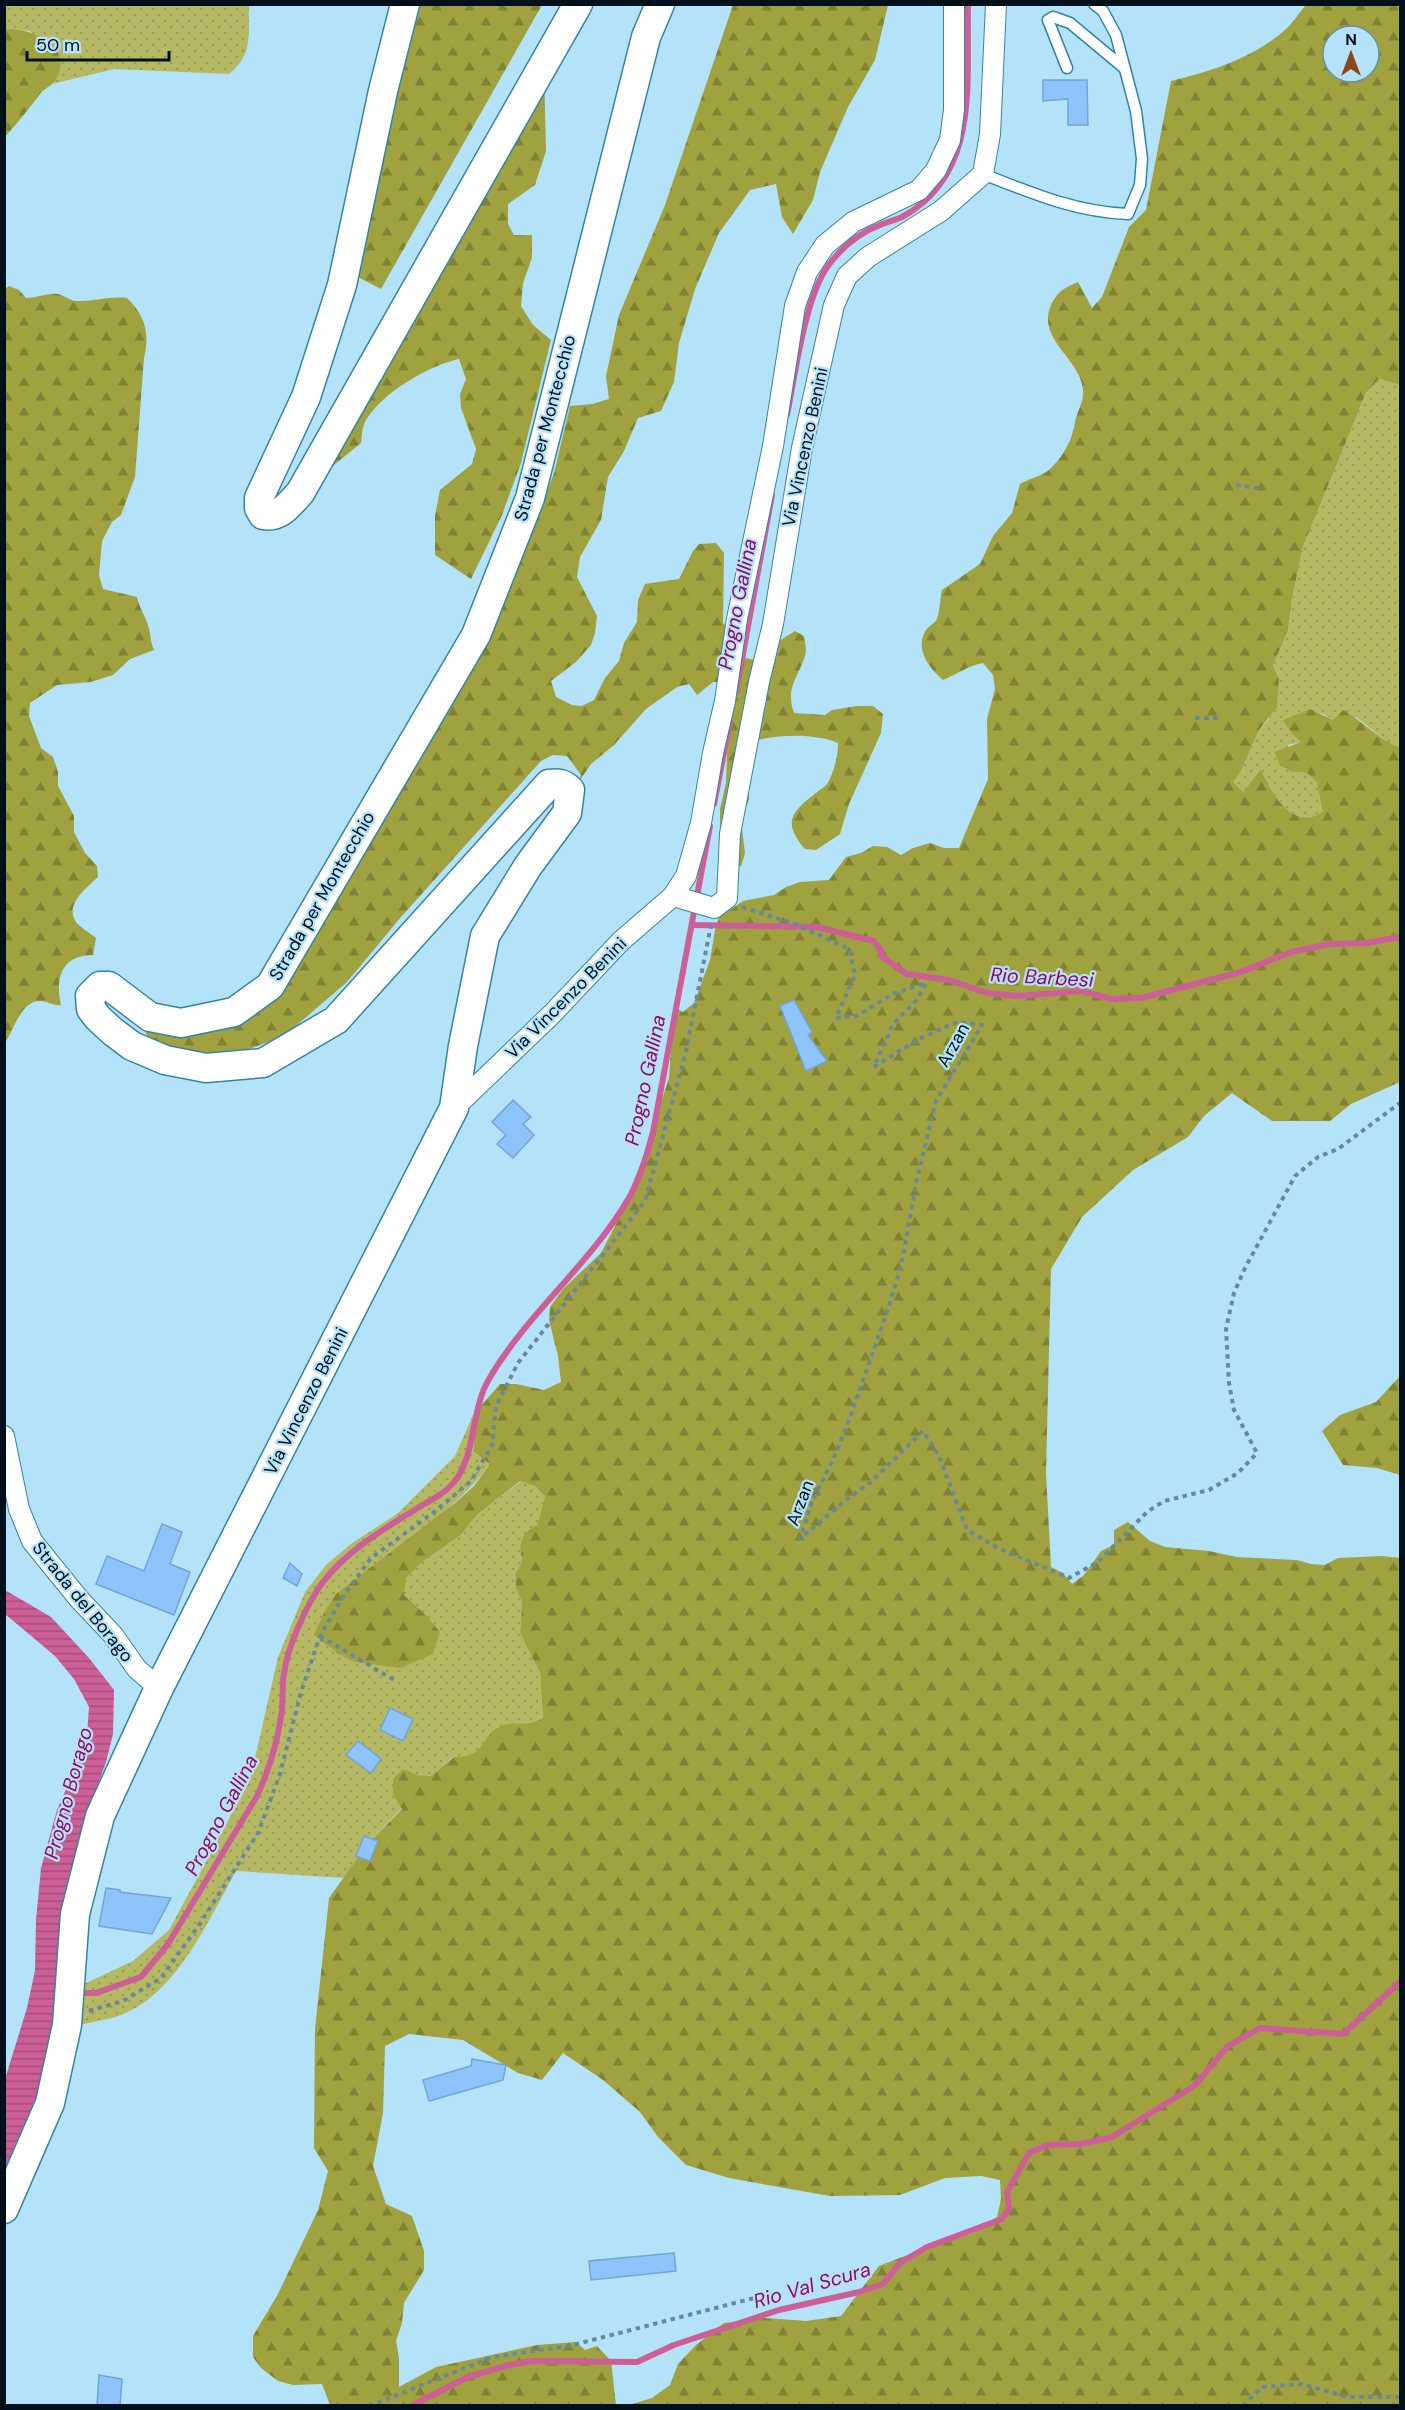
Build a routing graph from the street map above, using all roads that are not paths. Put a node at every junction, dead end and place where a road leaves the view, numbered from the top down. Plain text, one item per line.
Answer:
1 (405, 4) edge
2 (578, 4) edge
3 (660, 4) edge
4 (954, 4) edge
5 (996, 4) edge
6 (1094, 4) edge
7 (1067, 68) dead end
8 (1124, 68) junction
9 (983, 174) junction
10 (678, 898) junction
11 (454, 1108) junction
12 (4, 1436) edge
13 (159, 1688) junction
14 (4, 2209) edge

1 - 2 street
3 - 11 street, Strada per Montecchio
4 - 10 street, Via Vincenzo Benini
5 - 9 street
6 - 8 lane
7 - 8 lane
8 - 9 lane
9 - 10 street, Via Vincenzo Benini
10 - 11 street, Via Vincenzo Benini
11 - 13 street, Via Vincenzo Benini
12 - 13 street, Strada del Borago
13 - 14 street, Via Vincenzo Benini

